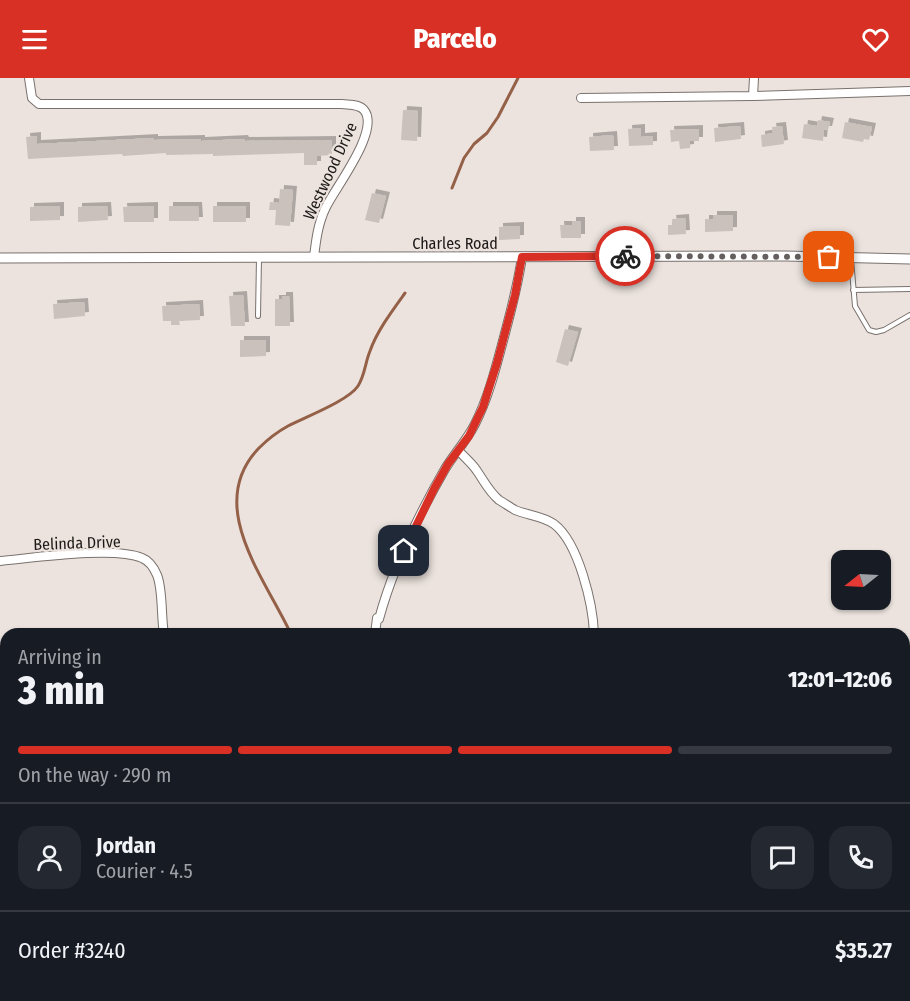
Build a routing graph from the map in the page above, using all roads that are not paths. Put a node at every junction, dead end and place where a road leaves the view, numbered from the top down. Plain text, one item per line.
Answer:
1 (29, 78) edge
2 (754, 78) edge
3 (910, 91) edge
4 (753, 96) junction
5 (581, 98) dead end
6 (258, 257) junction
7 (314, 257) junction
8 (522, 257) junction
9 (0, 258) edge
10 (851, 258) junction
11 (910, 259) edge
12 (910, 289) edge
13 (853, 290) junction
14 (910, 315) edge
15 (258, 316) dead end
16 (458, 450) junction
17 (0, 561) edge
18 (164, 628) edge
19 (376, 628) edge
20 (594, 628) edge

1 - 7 street, Westwood Drive
2 - 4 street
3 - 4 street
4 - 5 street
6 - 7 street, Charles Road
6 - 9 street, Charles Road
6 - 15 lane
7 - 8 street, Charles Road
8 - 10 street, Charles Road
8 - 16 street
10 - 11 street, Charles Road
10 - 13 lane
12 - 13 lane
13 - 14 lane
16 - 19 street
16 - 20 street
17 - 18 street, Belinda Drive

